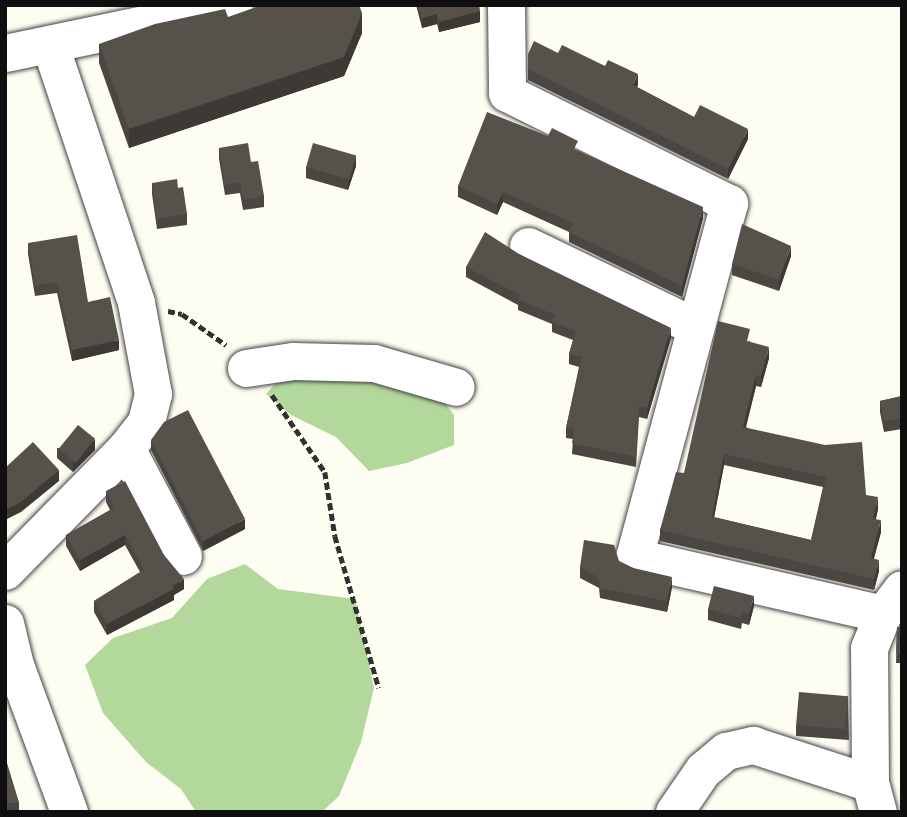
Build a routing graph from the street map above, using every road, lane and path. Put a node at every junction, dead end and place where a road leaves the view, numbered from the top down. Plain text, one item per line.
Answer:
1 (234, 5) edge
2 (506, 5) edge
3 (50, 45) junction
4 (5, 53) edge
5 (528, 246) dead end
6 (136, 302) junction
7 (694, 326) junction
8 (246, 368) junction
9 (456, 387) dead end
10 (126, 448) junction
11 (183, 556) dead end
12 (5, 571) edge
13 (892, 601) edge
14 (5, 623) edge
15 (10, 666) edge
16 (379, 688) dead end
17 (874, 798) edge
18 (69, 812) edge
19 (674, 812) edge

1 - 3 street
2 - 7 street
3 - 4 street
3 - 6 street
5 - 7 street
6 - 8 path
6 - 10 street
7 - 13 street
8 - 9 street
8 - 16 path
10 - 11 street
10 - 12 street
13 - 17 street
14 - 15 street
15 - 18 street
17 - 19 street

